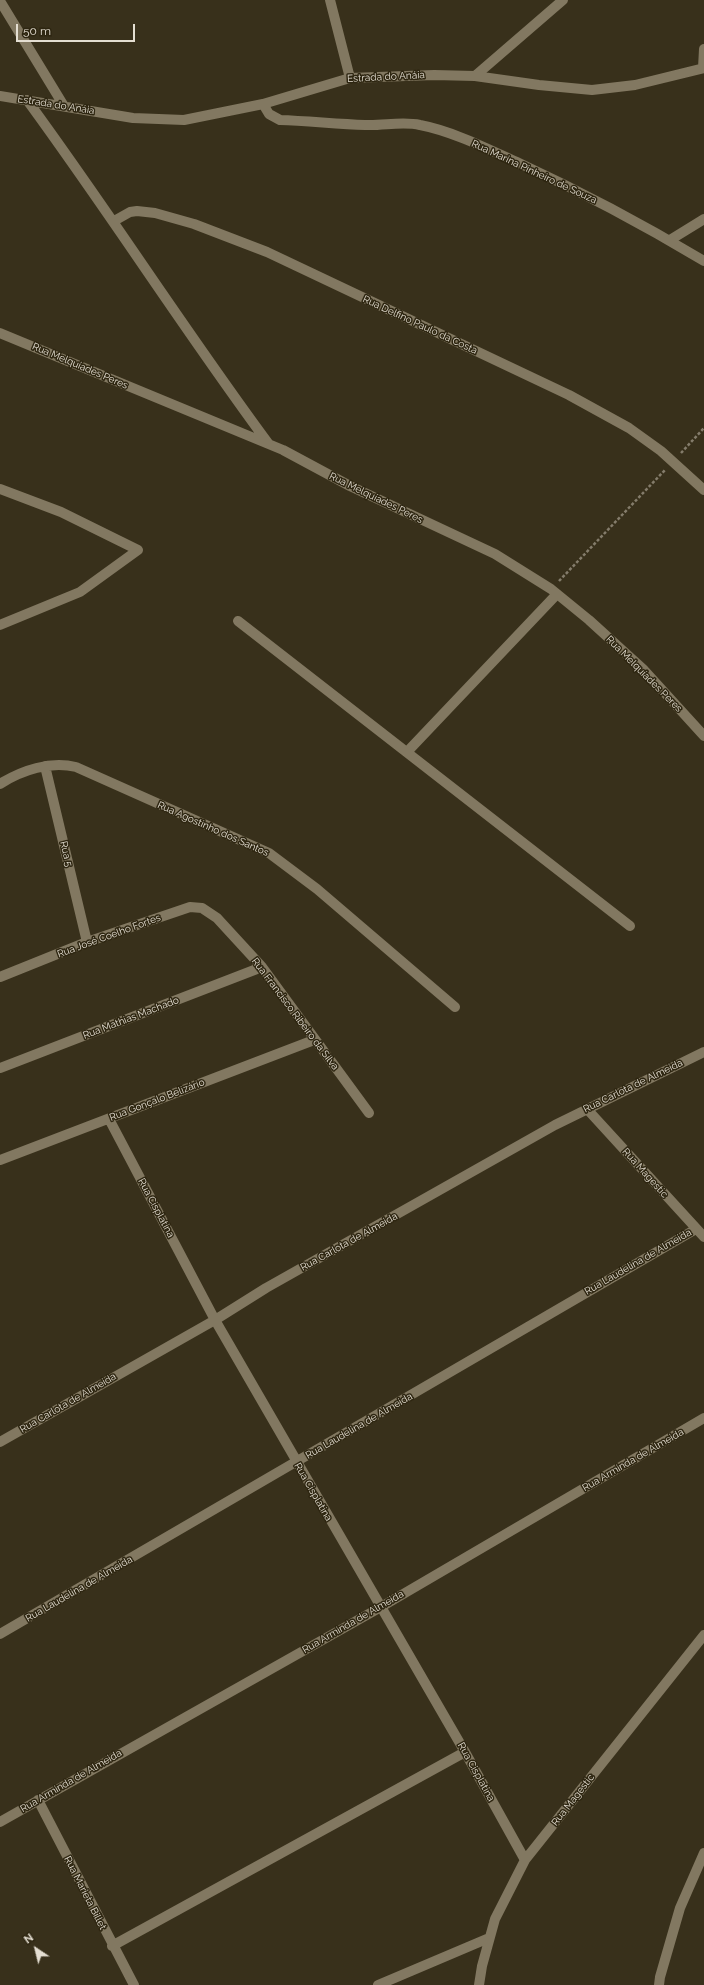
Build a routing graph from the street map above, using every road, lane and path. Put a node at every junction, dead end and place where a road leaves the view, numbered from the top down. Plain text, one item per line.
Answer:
1 (330, 0) edge
2 (563, 0) edge
3 (0, 1) edge
4 (704, 49) edge
5 (704, 68) edge
6 (475, 76) junction
7 (350, 78) junction
8 (0, 96) edge
9 (27, 100) junction
10 (263, 104) junction
11 (64, 106) junction
12 (704, 219) edge
13 (114, 221) junction
14 (670, 240) junction
15 (704, 260) edge
16 (0, 333) edge
17 (704, 428) edge
18 (270, 445) junction
19 (673, 462) junction
20 (0, 489) edge
21 (704, 490) edge
22 (554, 592) junction
23 (238, 621) dead end
24 (0, 625) edge
25 (704, 736) edge
26 (407, 752) junction
27 (46, 766) junction
28 (0, 784) edge
29 (218, 918) joint
30 (630, 926) dead end
31 (87, 942) junction
32 (262, 967) junction
33 (0, 977) edge
34 (455, 1007) dead end
35 (314, 1040) junction
36 (704, 1052) edge
37 (0, 1068) edge
38 (586, 1109) junction
39 (369, 1114) dead end
40 (109, 1119) junction
41 (0, 1160) edge
42 (696, 1229) junction
43 (704, 1237) edge
44 (215, 1320) junction
45 (704, 1418) edge
46 (0, 1442) edge
47 (296, 1462) junction
48 (381, 1607) junction
49 (0, 1634) edge
50 (704, 1635) edge
51 (465, 1752) junction
52 (38, 1800) junction
53 (0, 1822) edge
54 (704, 1854) edge
55 (525, 1860) junction
56 (489, 1938) junction
57 (112, 1946) junction
58 (134, 1985) edge
59 (378, 1985) edge
60 (479, 1985) edge
61 (659, 1985) edge

1 - 7 street
2 - 6 street
3 - 11 street
4 - 5 street
5 - 6 street, Estrada do Anáia
6 - 7 street, Estrada do Anáia
7 - 10 street, Estrada do Anáia
8 - 9 street, Estrada do Anáia
9 - 11 street, Estrada do Anáia
9 - 13 street
10 - 11 street, Estrada do Anáia
10 - 14 street, Rua Marina Pinheiro de Souza
12 - 14 street
13 - 18 street
13 - 19 street, Rua Delfino Paulo da Costa
14 - 15 street, Rua Marina Pinheiro de Souza
16 - 18 street, Rua Melquíades Peres
17 - 19 path
18 - 22 street, Rua Melquíades Peres
19 - 21 street, Rua Delfino Paulo da Costa
19 - 22 path
20 - 24 street
22 - 25 street, Rua Melquíades Peres
22 - 26 street
23 - 26 street
26 - 30 street
27 - 28 street, Rua Agostinho dos Santos
27 - 31 street, Rua 5
27 - 34 street, Rua Agostinho dos Santos
29 - 31 street, Rua José Coelho Fortes
29 - 32 street, Rua Francisco Ribeiro da Silva
31 - 33 street, Rua José Coelho Fortes
32 - 35 street, Rua Francisco Ribeiro da Silva
32 - 37 street, Rua Mathias Machado
35 - 39 street, Rua Francisco Ribeiro da Silva
35 - 40 street, Rua Gonçalo Belizário
36 - 38 street, Rua Carlota de Almeida
38 - 42 street, Rua Magestic
38 - 44 street, Rua Carlota de Almeida
40 - 41 street, Rua Gonçalo Belizário
40 - 44 street, Rua Cisplatina
42 - 43 street, Rua Magestic
42 - 47 street, Rua Laudelina de Almeida
44 - 46 street, Rua Carlota de Almeida
44 - 47 street, Rua Cisplatina
45 - 48 street, Rua Arminda de Almeida
47 - 48 street, Rua Cisplatina
47 - 49 street, Rua Laudelina de Almeida
48 - 51 street, Rua Cisplatina
48 - 52 street, Rua Arminda de Almeida
50 - 55 street, Rua Magestic
51 - 55 street, Rua Cisplatina
51 - 57 street
52 - 53 street, Rua Arminda de Almeida
52 - 57 street, Rua Marieta Billet
54 - 61 street
55 - 56 street, Rua Magestic
56 - 59 street
56 - 60 street, Rua Magestic
57 - 58 street, Rua Marieta Billet

